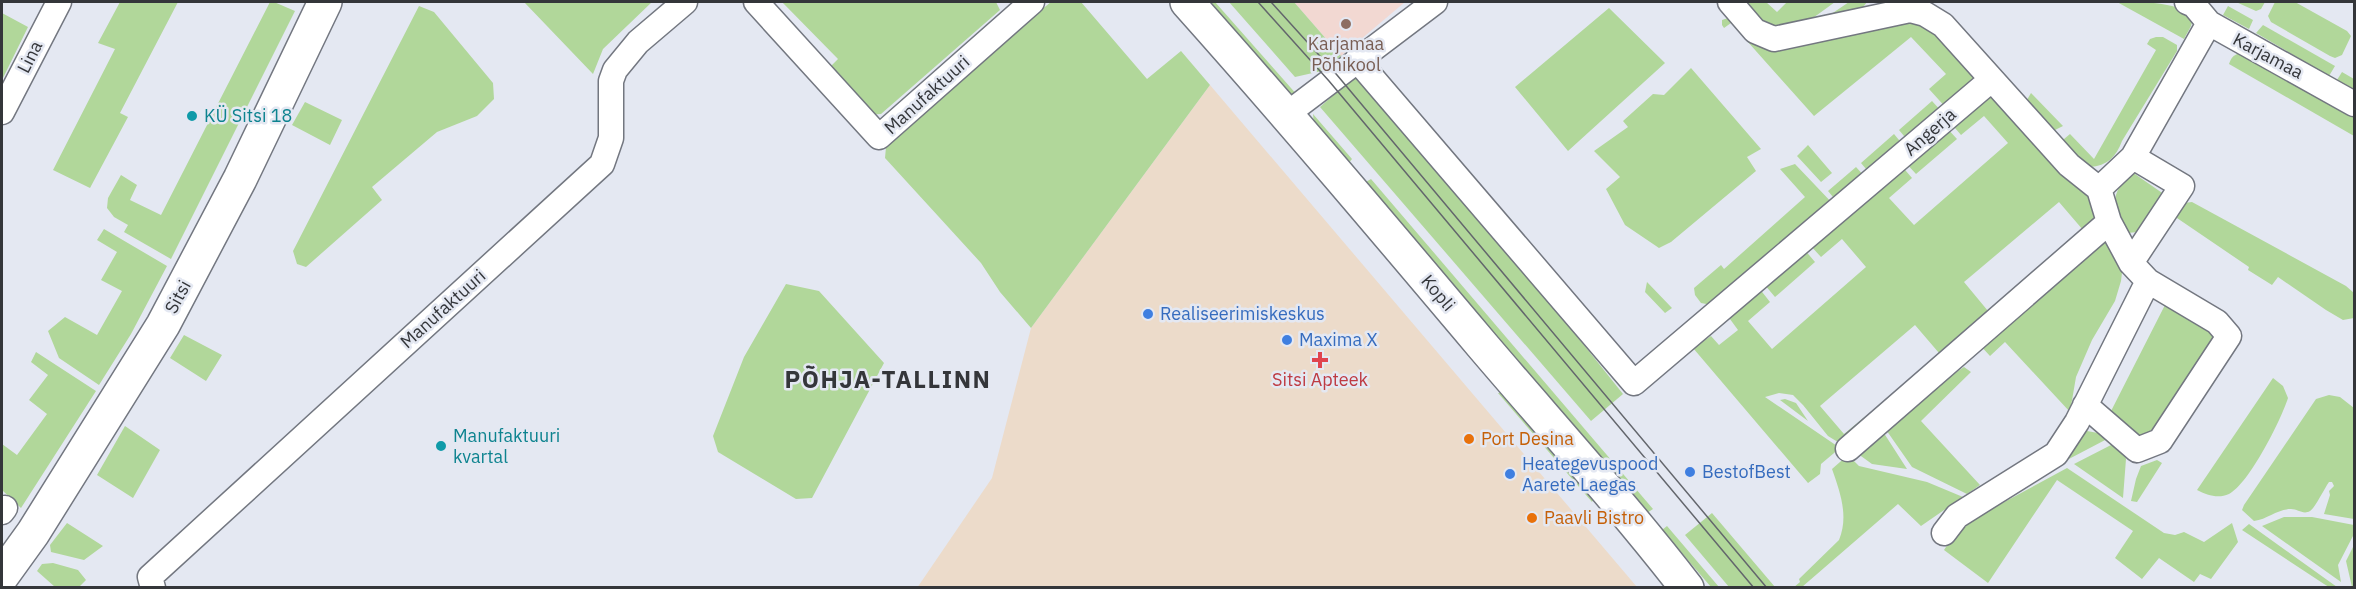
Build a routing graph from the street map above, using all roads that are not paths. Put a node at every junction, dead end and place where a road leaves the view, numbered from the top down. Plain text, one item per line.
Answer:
1 (59, 2) edge
2 (325, 2) edge
3 (685, 2) edge
4 (756, 2) edge
5 (1032, 2) edge
6 (1187, 2) edge
7 (1435, 2) edge
8 (1730, 2) edge
9 (2187, 2) edge
10 (2209, 23) junction
11 (1357, 60) junction
12 (1991, 80) junction
13 (2355, 104) edge
14 (2, 112) edge
15 (1287, 114) junction
16 (2133, 157) junction
17 (2099, 189) junction
18 (2109, 222) junction
19 (2131, 263) junction
20 (2148, 281) junction
21 (2085, 405) junction
22 (1848, 448) dead end
23 (1944, 533) dead end
24 (2, 576) edge
25 (153, 588) edge
26 (1687, 588) edge

1 - 14 street, Lina
2 - 24 street, Sitsi
3 - 25 street, Manufaktuuri
4 - 5 street, Manufaktuuri
6 - 15 street, Kopli
7 - 11 street
8 - 12 street
9 - 10 street, Karjamaa
10 - 13 street, Karjamaa
10 - 16 street
11 - 12 street, Angerja
11 - 15 street
12 - 17 street
15 - 26 street, Kopli
16 - 17 street
16 - 19 street
17 - 18 street
18 - 19 street
18 - 22 street
19 - 20 street
20 - 21 street
20 - 21 street
21 - 23 street

